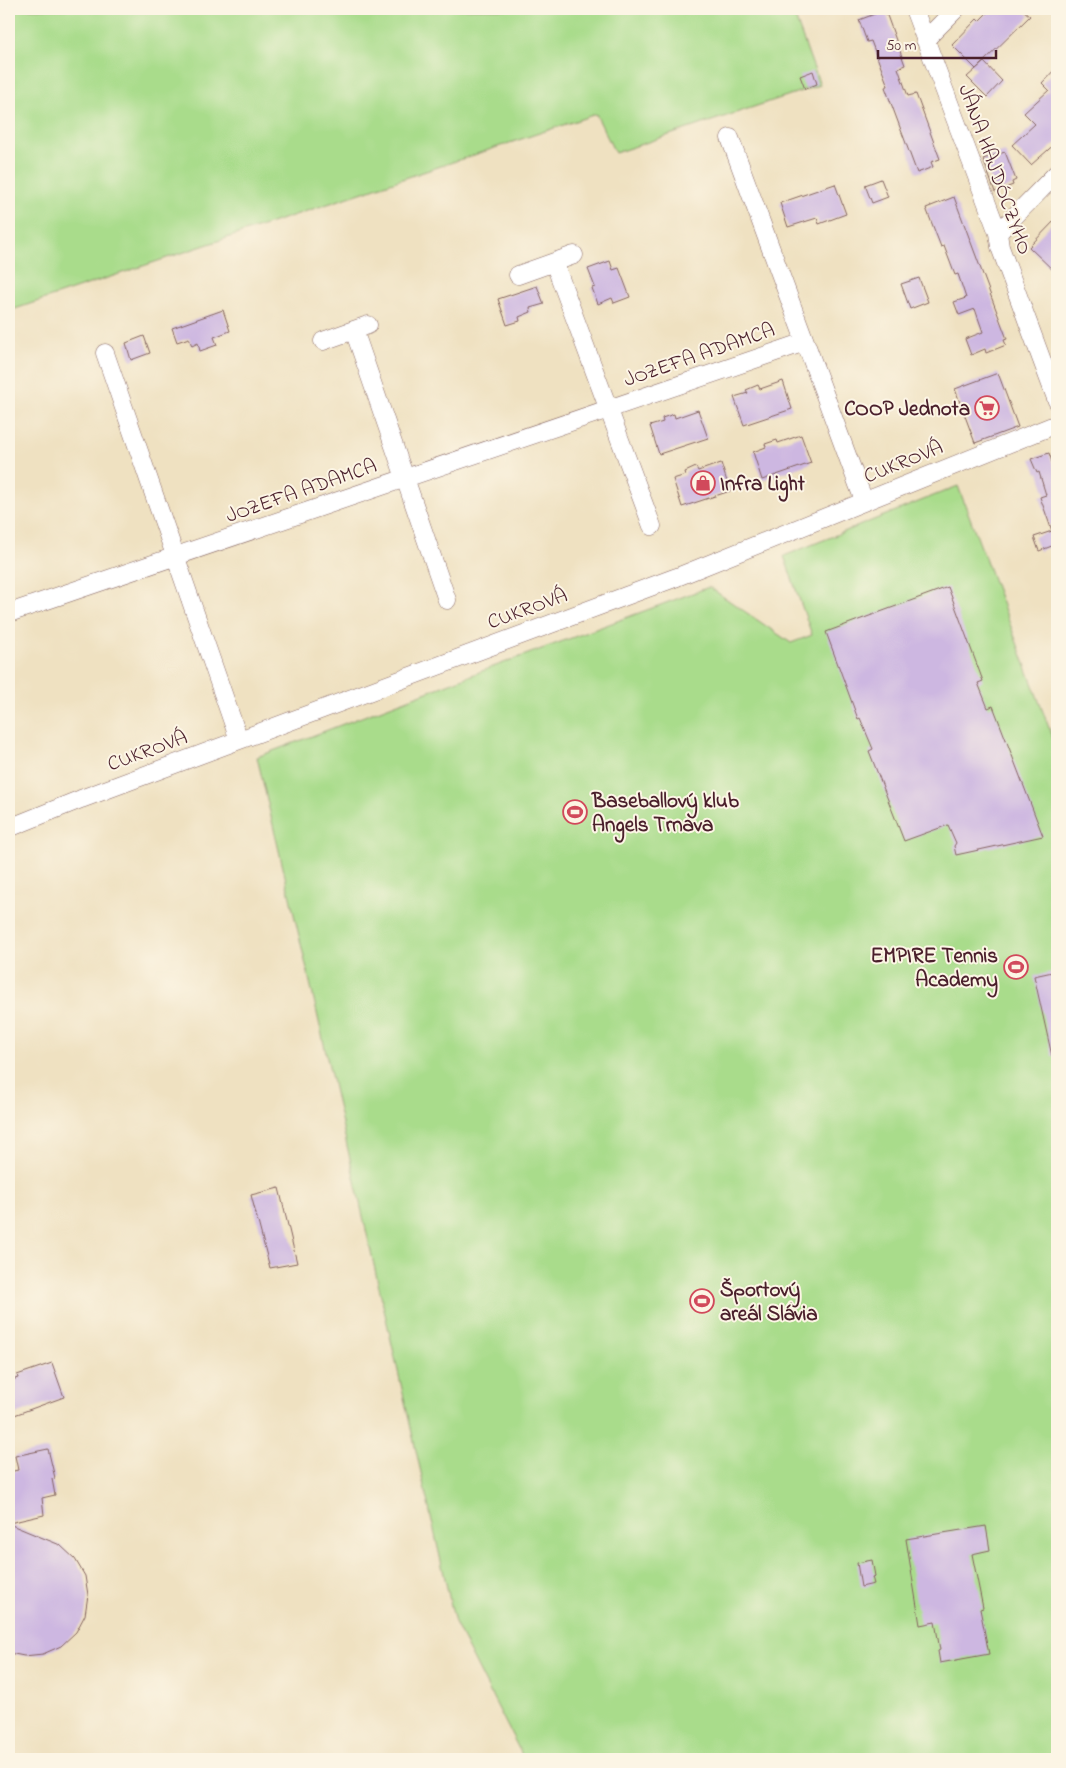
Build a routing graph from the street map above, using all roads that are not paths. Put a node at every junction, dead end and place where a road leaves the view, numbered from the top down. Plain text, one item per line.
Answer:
1 (914, 9) edge
2 (956, 9) edge
3 (925, 40) junction
4 (730, 138) dead end
5 (1057, 173) edge
6 (998, 233) junction
7 (574, 255) dead end
8 (554, 262) junction
9 (518, 274) dead end
10 (323, 341) dead end
11 (805, 342) junction
12 (105, 353) dead end
13 (1057, 401) edge
14 (608, 409) junction
15 (1057, 424) edge
16 (405, 478) junction
17 (864, 501) junction
18 (652, 526) dead end
19 (176, 557) junction
20 (447, 600) dead end
21 (9, 614) edge
22 (239, 740) junction
23 (9, 828) edge

1 - 3 street, JÁNA HAJDÓCZYHO
2 - 3 street
3 - 6 street, JÁNA HAJDÓCZYHO
4 - 11 street
5 - 6 street
6 - 13 street, JÁNA HAJDÓCZYHO
7 - 8 street
8 - 9 street
8 - 14 street, JOZEFA ADAMCA
10 - 16 street
11 - 14 street, JOZEFA ADAMCA
11 - 17 street
12 - 19 street
14 - 16 street, JOZEFA ADAMCA
14 - 18 street, JOZEFA ADAMCA
15 - 17 street, CUKROVÁ
16 - 19 street, JOZEFA ADAMCA
16 - 20 street
17 - 22 street, CUKROVÁ
19 - 21 street, JOZEFA ADAMCA
19 - 22 street
22 - 23 street, CUKROVÁ

